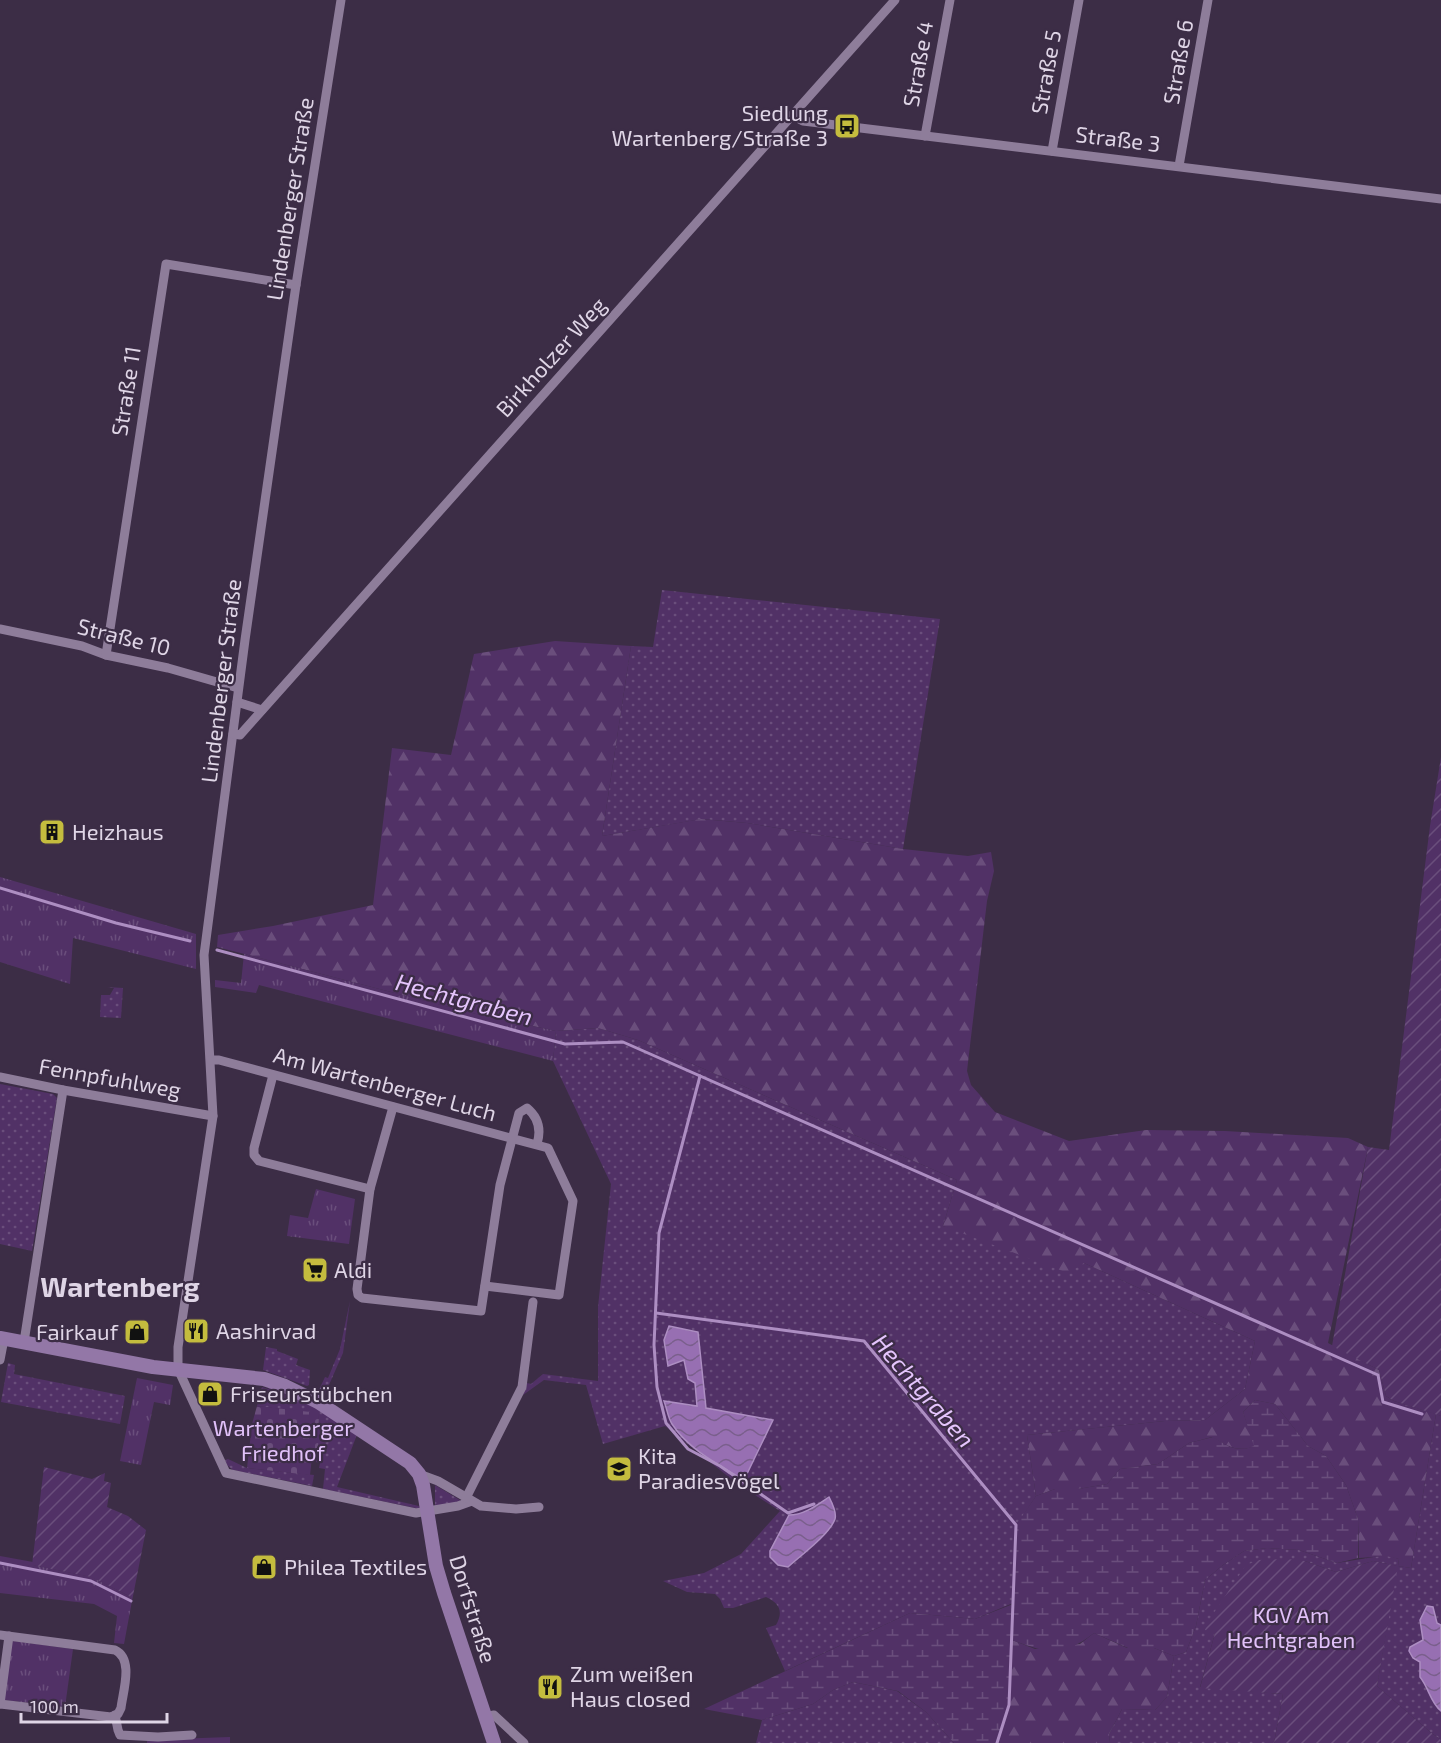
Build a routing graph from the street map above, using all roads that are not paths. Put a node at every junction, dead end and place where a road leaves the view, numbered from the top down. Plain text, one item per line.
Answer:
1 (341, 0) edge
2 (895, 0) edge
3 (950, 0) edge
4 (1079, 0) edge
5 (1208, 0) edge
6 (792, 115) junction
7 (925, 136) junction
8 (1052, 151) junction
9 (1179, 166) junction
10 (1441, 199) edge
11 (297, 285) junction
12 (0, 629) edge
13 (106, 655) junction
14 (238, 688) junction
15 (237, 702) junction
16 (262, 710) junction
17 (233, 734) junction
18 (211, 1060) junction
19 (273, 1075) junction
20 (0, 1077) edge
21 (63, 1090) junction
22 (393, 1107) junction
23 (213, 1116) junction
24 (512, 1137) junction
25 (537, 1144) junction
26 (370, 1189) junction
27 (485, 1286) junction
28 (533, 1302) dead end
29 (2, 1338) edge
30 (24, 1342) junction
31 (0, 1360) edge
32 (178, 1369) junction
33 (419, 1474) junction
34 (469, 1499) junction
35 (539, 1506) dead end
36 (422, 1512) junction
37 (4, 1636) edge
38 (0, 1704) edge
39 (115, 1715) junction
40 (485, 1717) junction
41 (192, 1735) dead end
42 (494, 1743) edge
43 (524, 1743) edge

1 - 11 street, Lindenberger Straße
2 - 6 street, Birkholzer Weg
3 - 7 street, Straße 4
4 - 8 street, Straße 5
5 - 9 street, Straße 6
6 - 7 street, Straße 3
6 - 16 street, Birkholzer Weg
7 - 8 street, Straße 3
8 - 9 street, Straße 3
9 - 10 street, Straße 3
11 - 13 street, Straße 11
11 - 14 street, Lindenberger Straße
12 - 13 street, Straße 10
13 - 14 street, Straße 10
14 - 15 street, Lindenberger Straße
15 - 16 street
15 - 17 street, Lindenberger Straße
16 - 17 street, Birkholzer Weg
17 - 18 street, Lindenberger Straße
18 - 19 street, Am Wartenberger Luch
18 - 23 street, Lindenberger Straße
19 - 22 street, Am Wartenberger Luch
19 - 26 street
20 - 21 street, Fennpfuhlweg
21 - 23 street, Fennpfuhlweg
21 - 30 street
22 - 24 street, Am Wartenberger Luch
22 - 26 street
23 - 32 street, Lindenberger Straße
24 - 25 street
24 - 25 street, Am Wartenberger Luch
24 - 27 street
25 - 27 street
26 - 27 street
28 - 34 street
29 - 30 main road
29 - 31 street
30 - 32 main road
32 - 33 main road
32 - 36 street
33 - 34 street
33 - 36 main road, Dorfstraße
34 - 35 street
34 - 36 street
36 - 40 main road, Dorfstraße
37 - 38 street
37 - 39 street
38 - 39 street
39 - 41 street
40 - 42 main road, Dorfstraße
40 - 43 street

